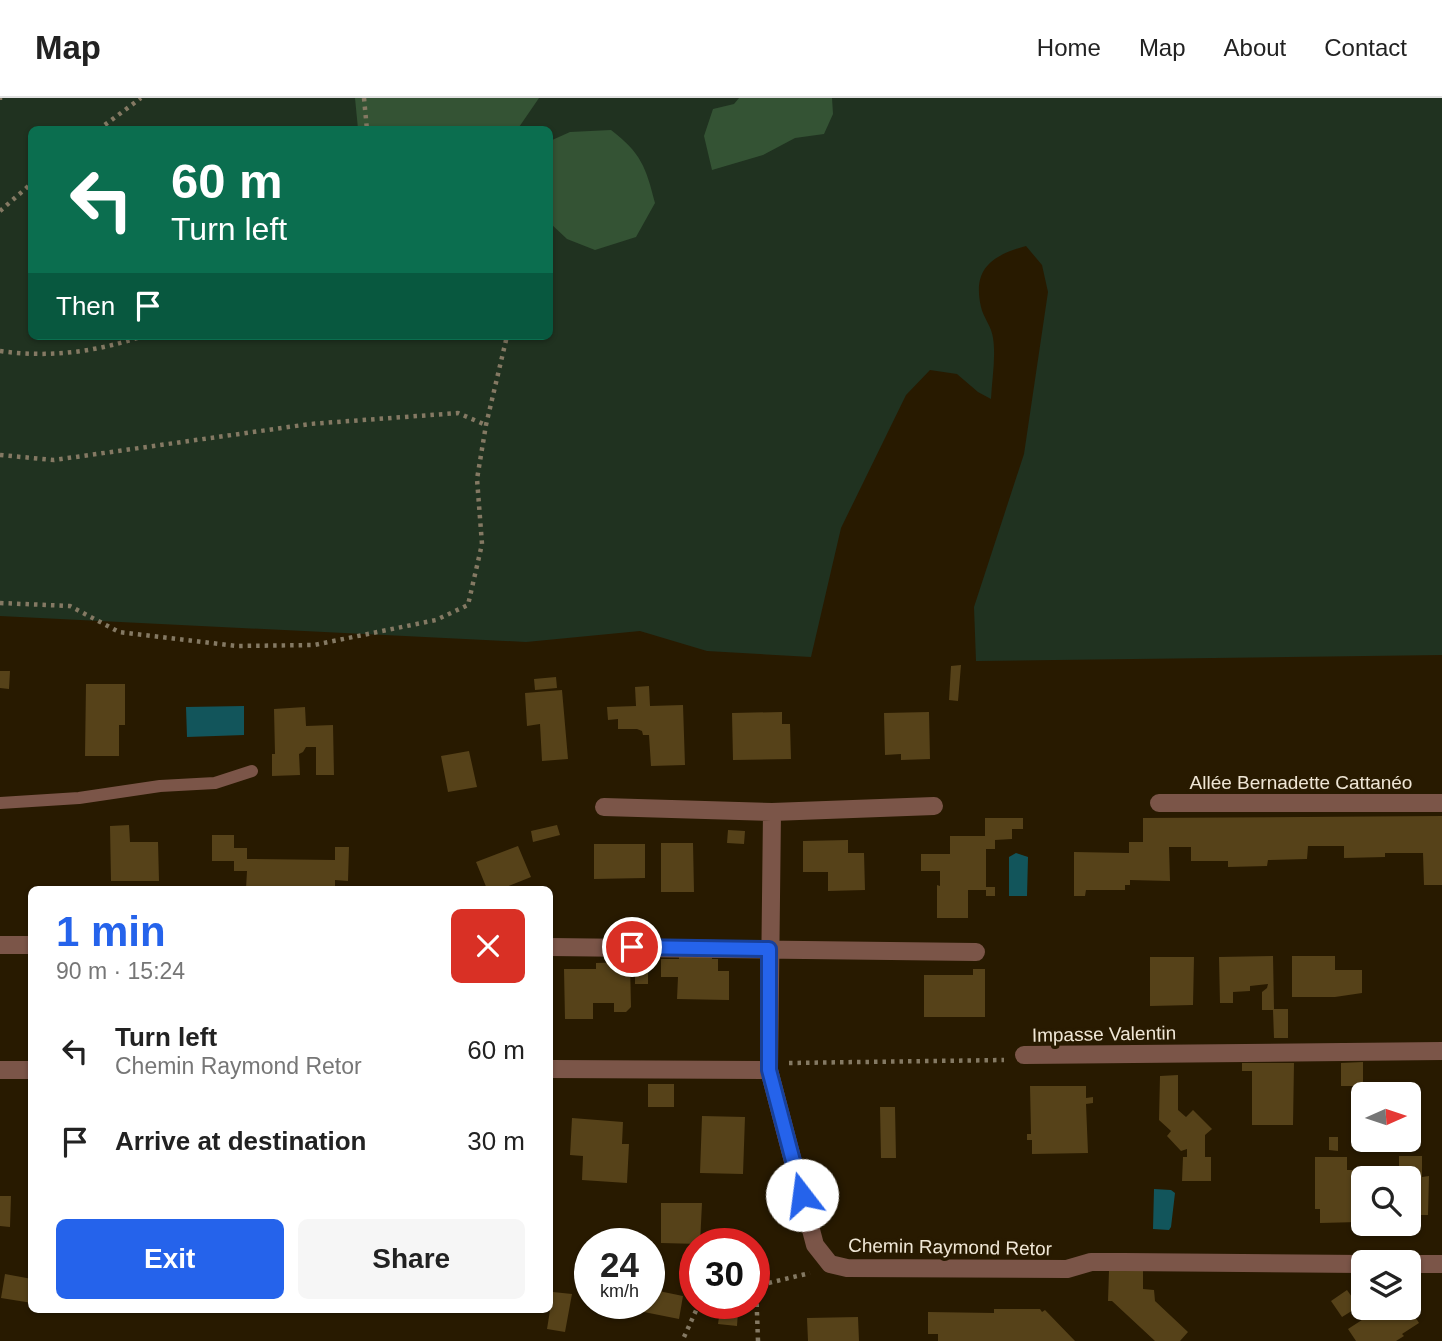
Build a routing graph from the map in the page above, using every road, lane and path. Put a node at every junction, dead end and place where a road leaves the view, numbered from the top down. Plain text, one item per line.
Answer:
1 (141, 98) edge
2 (364, 98) edge
3 (103, 126) edge
4 (367, 126) edge
5 (28, 186) edge
6 (0, 211) edge
7 (131, 340) edge
8 (506, 340) edge
9 (0, 351) edge
10 (486, 425) junction
11 (0, 455) edge
12 (0, 603) edge
13 (251, 771) dead end
14 (0, 803) edge
15 (1159, 803) dead end
16 (1442, 803) edge
17 (934, 806) dead end
18 (604, 807) dead end
19 (772, 811) junction
20 (28, 945) edge
21 (0, 946) edge
22 (553, 947) edge
23 (769, 949) junction
24 (976, 952) dead end
25 (1442, 1051) edge
26 (1024, 1055) joint
27 (553, 1069) edge
28 (0, 1070) edge
29 (28, 1070) edge
30 (769, 1070) junction
31 (830, 1264) junction
32 (1351, 1264) edge
33 (1421, 1264) edge
34 (1442, 1264) edge
35 (770, 1283) edge
36 (692, 1319) edge
37 (757, 1319) edge
38 (684, 1337) dead end
39 (758, 1341) edge

1 - 3 path
2 - 4 path
5 - 6 path
7 - 9 path
8 - 10 path
10 - 11 path
10 - 12 path
13 - 14 lane
15 - 16 street, Allée Bernadette Cattanéo
17 - 19 street
18 - 19 street
19 - 23 street, Chemin Raymond Retor
20 - 21 street
22 - 23 street
23 - 24 street
23 - 30 street, Chemin Raymond Retor
25 - 26 street, Impasse Valentin
26 - 30 path, Impasse Valentin
27 - 30 street
28 - 29 street
30 - 31 street, Chemin Raymond Retor
31 - 32 street, Chemin Raymond Retor
31 - 35 path
33 - 34 street
36 - 38 path
37 - 39 path

